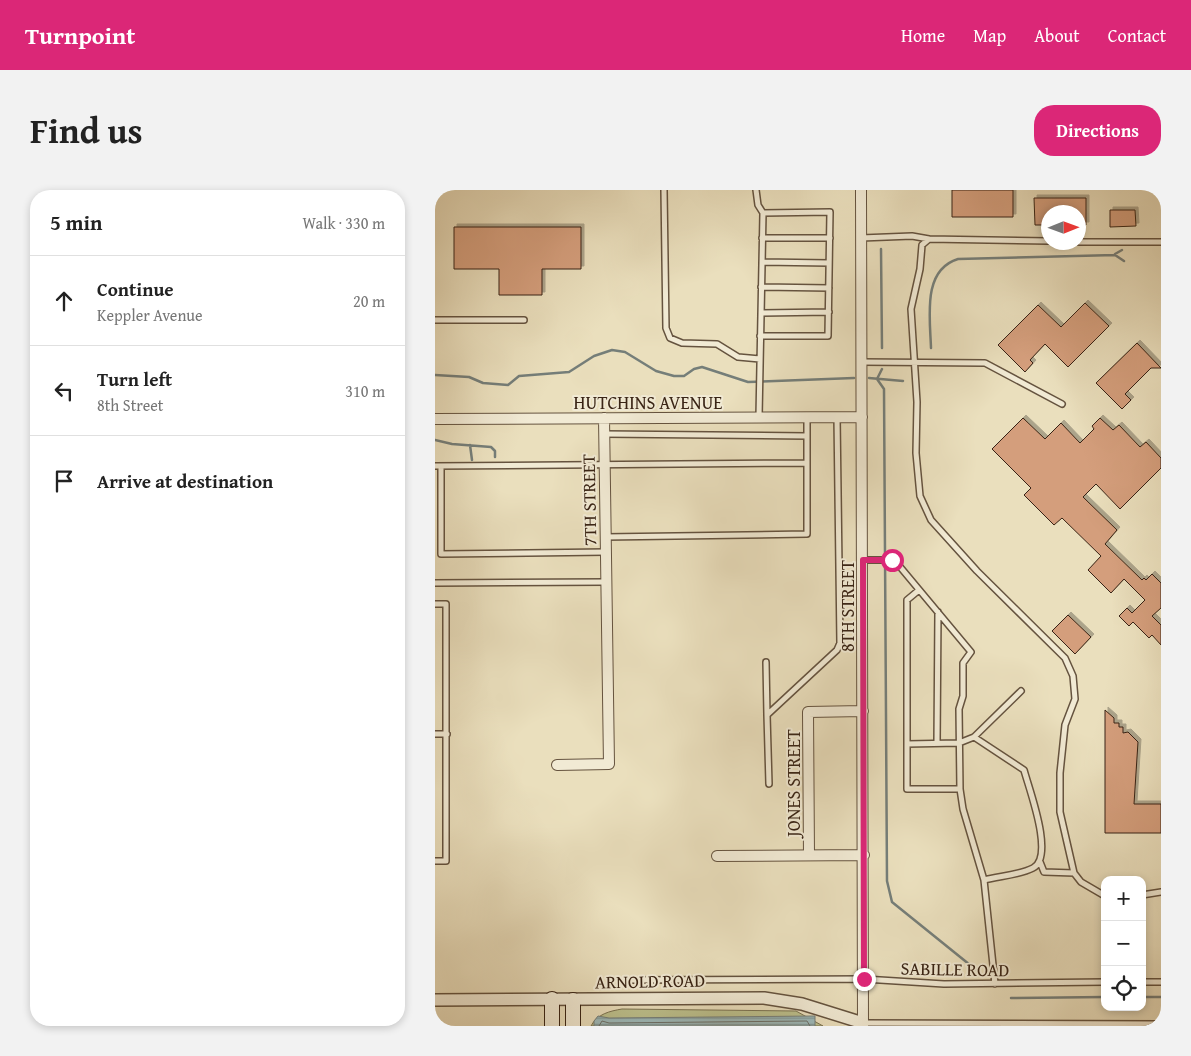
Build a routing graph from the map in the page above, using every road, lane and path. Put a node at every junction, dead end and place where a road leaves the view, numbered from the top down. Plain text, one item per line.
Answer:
1 (664, 190) edge
2 (756, 190) edge
3 (861, 190) edge
4 (763, 213) junction
5 (762, 238) junction
6 (829, 238) junction
7 (861, 238) junction
8 (929, 239) junction
9 (1041, 241) edge
10 (1086, 242) edge
11 (1161, 242) edge
12 (762, 262) junction
13 (829, 263) junction
14 (761, 287) junction
15 (829, 288) junction
16 (829, 312) junction
17 (761, 313) junction
18 (435, 320) edge
19 (524, 320) dead end
20 (761, 336) junction
21 (760, 359) junction
22 (915, 361) junction
23 (862, 362) junction
24 (1062, 404) dead end
25 (807, 417) junction
26 (837, 417) junction
27 (862, 417) junction
28 (604, 418) junction
29 (759, 418) junction
30 (435, 419) edge
31 (604, 434) junction
32 (807, 436) junction
33 (807, 463) junction
34 (438, 466) edge
35 (605, 466) junction
36 (605, 537) junction
37 (606, 552) junction
38 (863, 560) junction
39 (606, 582) junction
40 (435, 583) edge
41 (919, 590) junction
42 (435, 604) edge
43 (937, 612) junction
44 (766, 662) dead end
45 (1021, 691) dead end
46 (863, 711) junction
47 (767, 715) junction
48 (435, 734) edge
49 (447, 734) junction
50 (974, 737) junction
51 (937, 743) junction
52 (959, 743) junction
53 (907, 744) junction
54 (557, 765) dead end
55 (769, 784) dead end
56 (960, 789) junction
57 (864, 854) junction
58 (809, 855) junction
59 (717, 856) dead end
60 (435, 861) edge
61 (1040, 862) junction
62 (1075, 874) junction
63 (984, 880) junction
64 (1161, 892) edge
65 (1101, 894) edge
66 (1146, 894) edge
67 (864, 979) junction
68 (625, 980) dead end
69 (1101, 982) edge
70 (1146, 982) edge
71 (1161, 982) edge
72 (995, 984) junction
73 (552, 999) junction
74 (435, 1000) edge
75 (573, 1000) junction
76 (863, 1024) edge
77 (1161, 1024) edge
78 (552, 1026) edge
79 (573, 1026) edge

1 - 21 lane
2 - 4 lane
3 - 7 street, 8TH STREET
4 - 5 lane
4 - 6 lane
5 - 6 lane
5 - 12 lane
6 - 13 lane
7 - 8 lane
7 - 23 street, 8TH STREET
8 - 9 lane
8 - 22 lane
10 - 11 lane
12 - 13 lane
12 - 14 lane
13 - 15 lane
14 - 15 lane
14 - 17 lane
15 - 16 lane
16 - 17 lane
16 - 20 lane
17 - 20 lane
18 - 19 lane
20 - 21 lane
21 - 29 lane
22 - 23 lane
22 - 24 lane
22 - 62 lane
23 - 27 street, 8TH STREET
25 - 26 street, HUTCHINS AVENUE
25 - 29 street, HUTCHINS AVENUE
25 - 32 lane
26 - 27 street, HUTCHINS AVENUE
26 - 47 lane
27 - 38 street, 8TH STREET
28 - 29 street, HUTCHINS AVENUE
28 - 30 street, HUTCHINS AVENUE
28 - 31 street, 7TH STREET
31 - 32 lane
31 - 35 street, 7TH STREET
32 - 33 lane
33 - 35 lane
33 - 36 lane
34 - 35 lane
34 - 37 lane
35 - 36 street, 7TH STREET
36 - 37 street, 7TH STREET
37 - 39 street, 7TH STREET
38 - 41 lane
38 - 46 street, 8TH STREET
39 - 40 lane
39 - 54 street, 7TH STREET
41 - 43 lane
41 - 53 lane
42 - 49 lane
43 - 51 lane
43 - 52 lane
44 - 47 lane
45 - 50 lane
46 - 57 street, 8TH STREET
46 - 58 street, JONES STREET
47 - 55 lane
48 - 49 lane
49 - 60 lane
50 - 52 lane
50 - 61 lane
51 - 52 lane
51 - 53 lane
52 - 56 lane
53 - 56 lane
56 - 63 lane
57 - 58 street
57 - 67 street, 8TH STREET
58 - 59 street
61 - 62 lane
61 - 63 lane
62 - 65 lane
63 - 72 lane
64 - 66 lane
67 - 68 lane, SABILLE ROAD
67 - 72 lane, SABILLE ROAD
67 - 76 street, 8TH STREET
69 - 72 lane, SABILLE ROAD
70 - 71 lane
73 - 74 street, ARNOLD ROAD
73 - 75 street, ARNOLD ROAD
73 - 78 main road
75 - 76 street, ARNOLD ROAD
75 - 79 main road
76 - 77 lane

